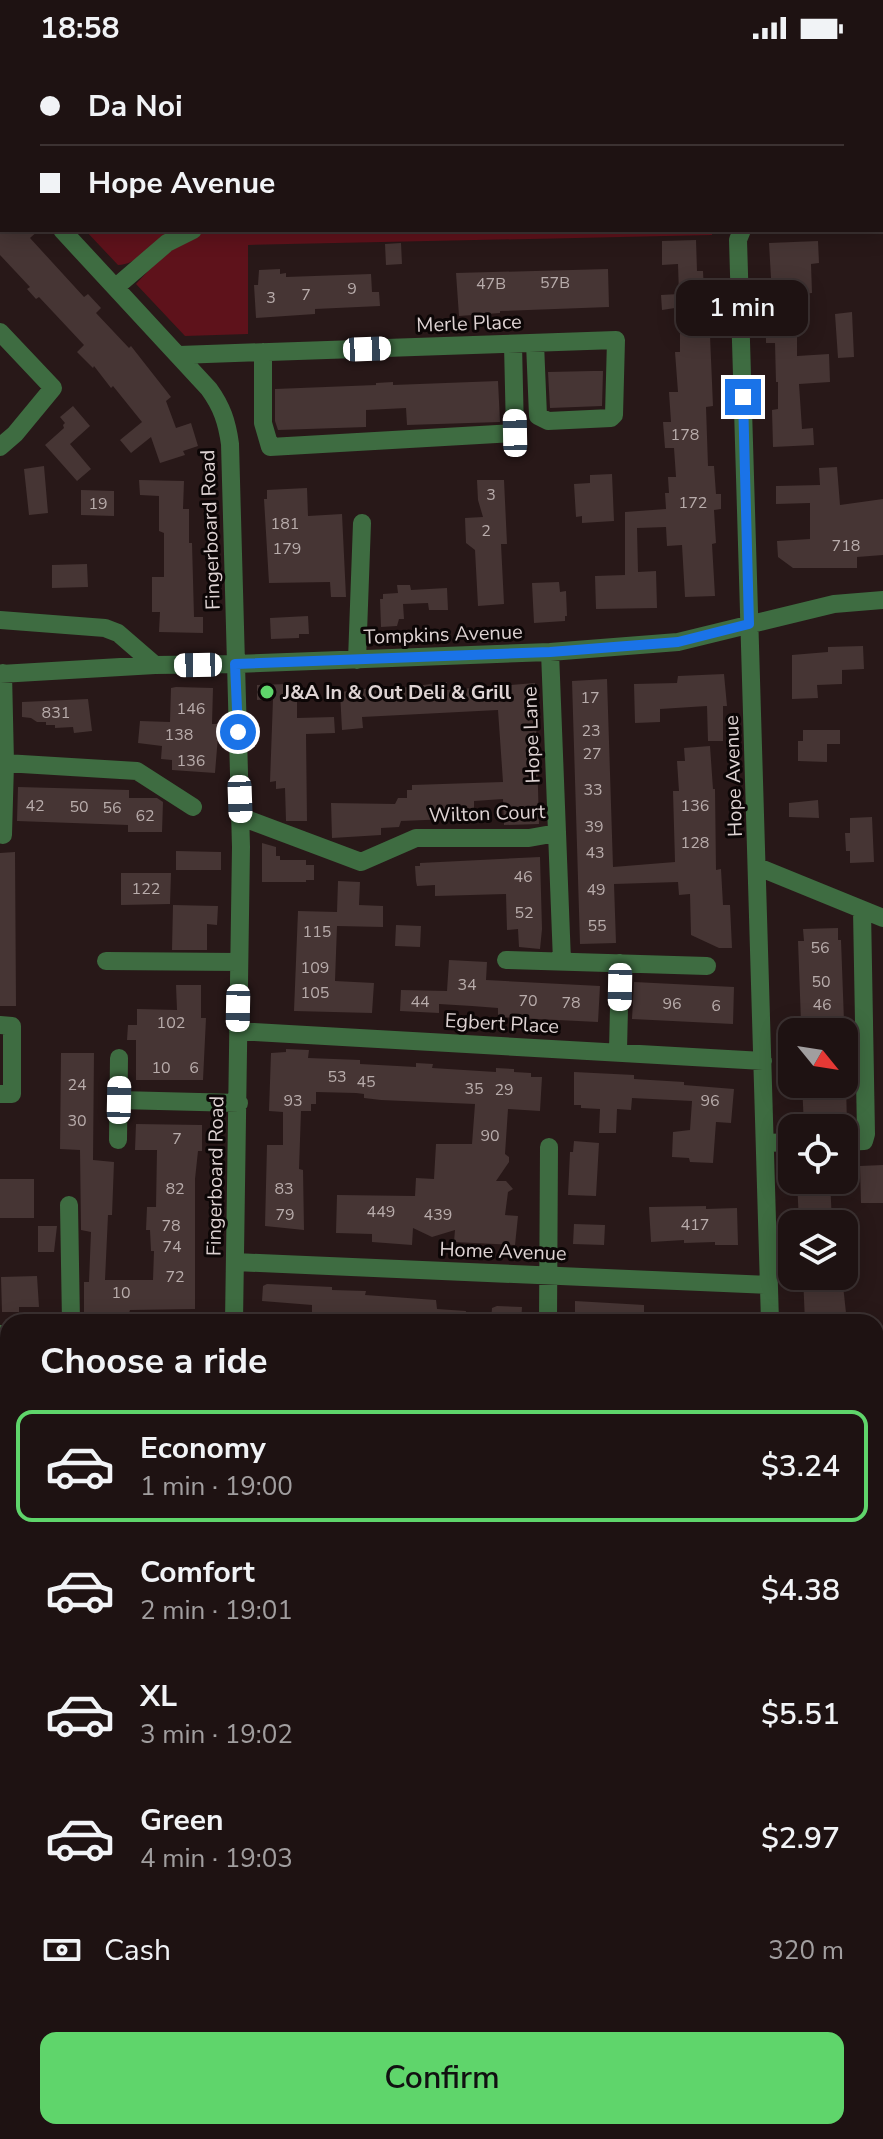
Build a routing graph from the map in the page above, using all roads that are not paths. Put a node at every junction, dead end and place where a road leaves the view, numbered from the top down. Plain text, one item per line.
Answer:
1 (64, 232) edge
2 (189, 232) edge
3 (741, 232) edge
4 (116, 287) junction
5 (0, 332) edge
6 (535, 343) junction
7 (513, 344) junction
8 (263, 352) junction
9 (179, 355) junction
10 (0, 447) edge
11 (362, 523) dead end
12 (883, 600) edge
13 (0, 620) edge
14 (749, 624) junction
15 (550, 652) junction
16 (357, 660) junction
17 (235, 664) junction
18 (155, 665) junction
19 (2, 674) edge
20 (5, 763) junction
21 (193, 807) dead end
22 (241, 817) junction
23 (557, 833) junction
24 (3, 835) dead end
25 (758, 867) junction
26 (862, 910) junction
27 (883, 918) edge
28 (506, 960) dead end
29 (106, 961) dead end
30 (562, 961) junction
31 (239, 962) junction
32 (620, 963) junction
33 (707, 966) dead end
34 (0, 1025) edge
35 (238, 1031) junction
36 (618, 1051) junction
37 (119, 1058) dead end
38 (763, 1061) junction
39 (0, 1094) edge
40 (119, 1100) junction
41 (239, 1103) junction
42 (118, 1140) dead end
43 (858, 1141) edge
44 (766, 1143) junction
45 (778, 1143) edge
46 (549, 1147) dead end
47 (69, 1205) dead end
48 (235, 1262) junction
49 (547, 1275) junction
50 (768, 1285) junction
51 (71, 1314) edge
52 (234, 1314) edge
53 (548, 1314) edge
54 (770, 1314) edge

1 - 4 street, Fingerboard Road
2 - 4 street
3 - 14 street, Hope Avenue
4 - 9 street, Fingerboard Road
5 - 10 street
6 - 6 street, Merle Place
6 - 7 street, Merle Place
7 - 8 street, Merle Place
7 - 8 street
8 - 9 street, Merle Place
9 - 17 street, Fingerboard Road
11 - 16 street
12 - 14 street, Tompkins Avenue
13 - 18 street
14 - 15 street, Tompkins Avenue
14 - 25 street, Hope Avenue
15 - 16 street, Tompkins Avenue
15 - 23 street, Hope Lane
16 - 17 street, Tompkins Avenue
17 - 18 street, Tompkins Avenue
17 - 22 street, Fingerboard Road
18 - 19 street, Tompkins Avenue
19 - 20 street
20 - 21 street
20 - 24 street
22 - 23 street, Wilton Court
22 - 31 street, Fingerboard Road
23 - 30 street, Hope Lane
25 - 26 street
25 - 38 street, Hope Avenue
26 - 27 street
26 - 43 street
28 - 30 street
29 - 31 street
30 - 32 street
31 - 35 street, Fingerboard Road
32 - 33 street
32 - 36 street
34 - 39 street
35 - 36 street, Egbert Place
35 - 41 street, Fingerboard Road
36 - 38 street, Egbert Place
37 - 40 street
38 - 44 street, Hope Avenue
40 - 41 street
40 - 42 street
41 - 48 street, Fingerboard Road
44 - 45 street
44 - 50 street, Hope Avenue
46 - 49 street
47 - 51 street
48 - 49 street, Home Avenue
48 - 52 street, Fingerboard Road
49 - 50 street, Home Avenue
49 - 53 street
50 - 54 street, Hope Avenue

